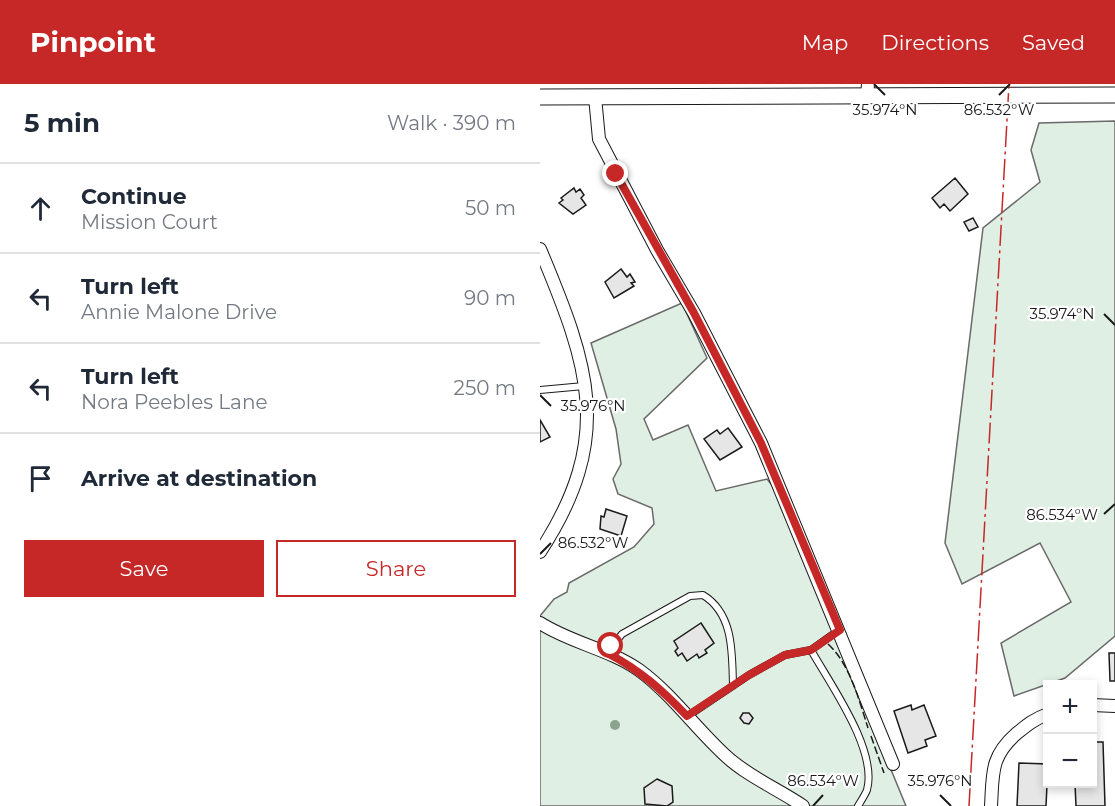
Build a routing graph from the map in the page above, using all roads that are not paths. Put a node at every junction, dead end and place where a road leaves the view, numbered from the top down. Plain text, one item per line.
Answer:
1 (867, 90) edge
2 (1086, 90) edge
3 (1115, 95) edge
4 (540, 97) edge
5 (595, 97) junction
6 (540, 249) edge
7 (585, 386) junction
8 (540, 390) edge
9 (540, 552) edge
10 (540, 623) edge
11 (840, 630) junction
12 (811, 650) junction
13 (607, 653) junction
14 (733, 686) junction
15 (1097, 705) edge
16 (1115, 706) edge
17 (687, 716) junction
18 (1043, 716) edge
19 (893, 764) dead end
20 (803, 806) edge
21 (858, 806) edge
22 (991, 806) edge

1 - 2 street
1 - 5 street
2 - 3 street
4 - 5 street
5 - 11 street
6 - 7 street
7 - 8 lane
7 - 9 street
10 - 13 street
11 - 12 lane
11 - 19 street
12 - 14 lane
12 - 21 lane
13 - 14 lane
13 - 17 street
14 - 17 lane
15 - 16 street
17 - 20 street
18 - 22 street

